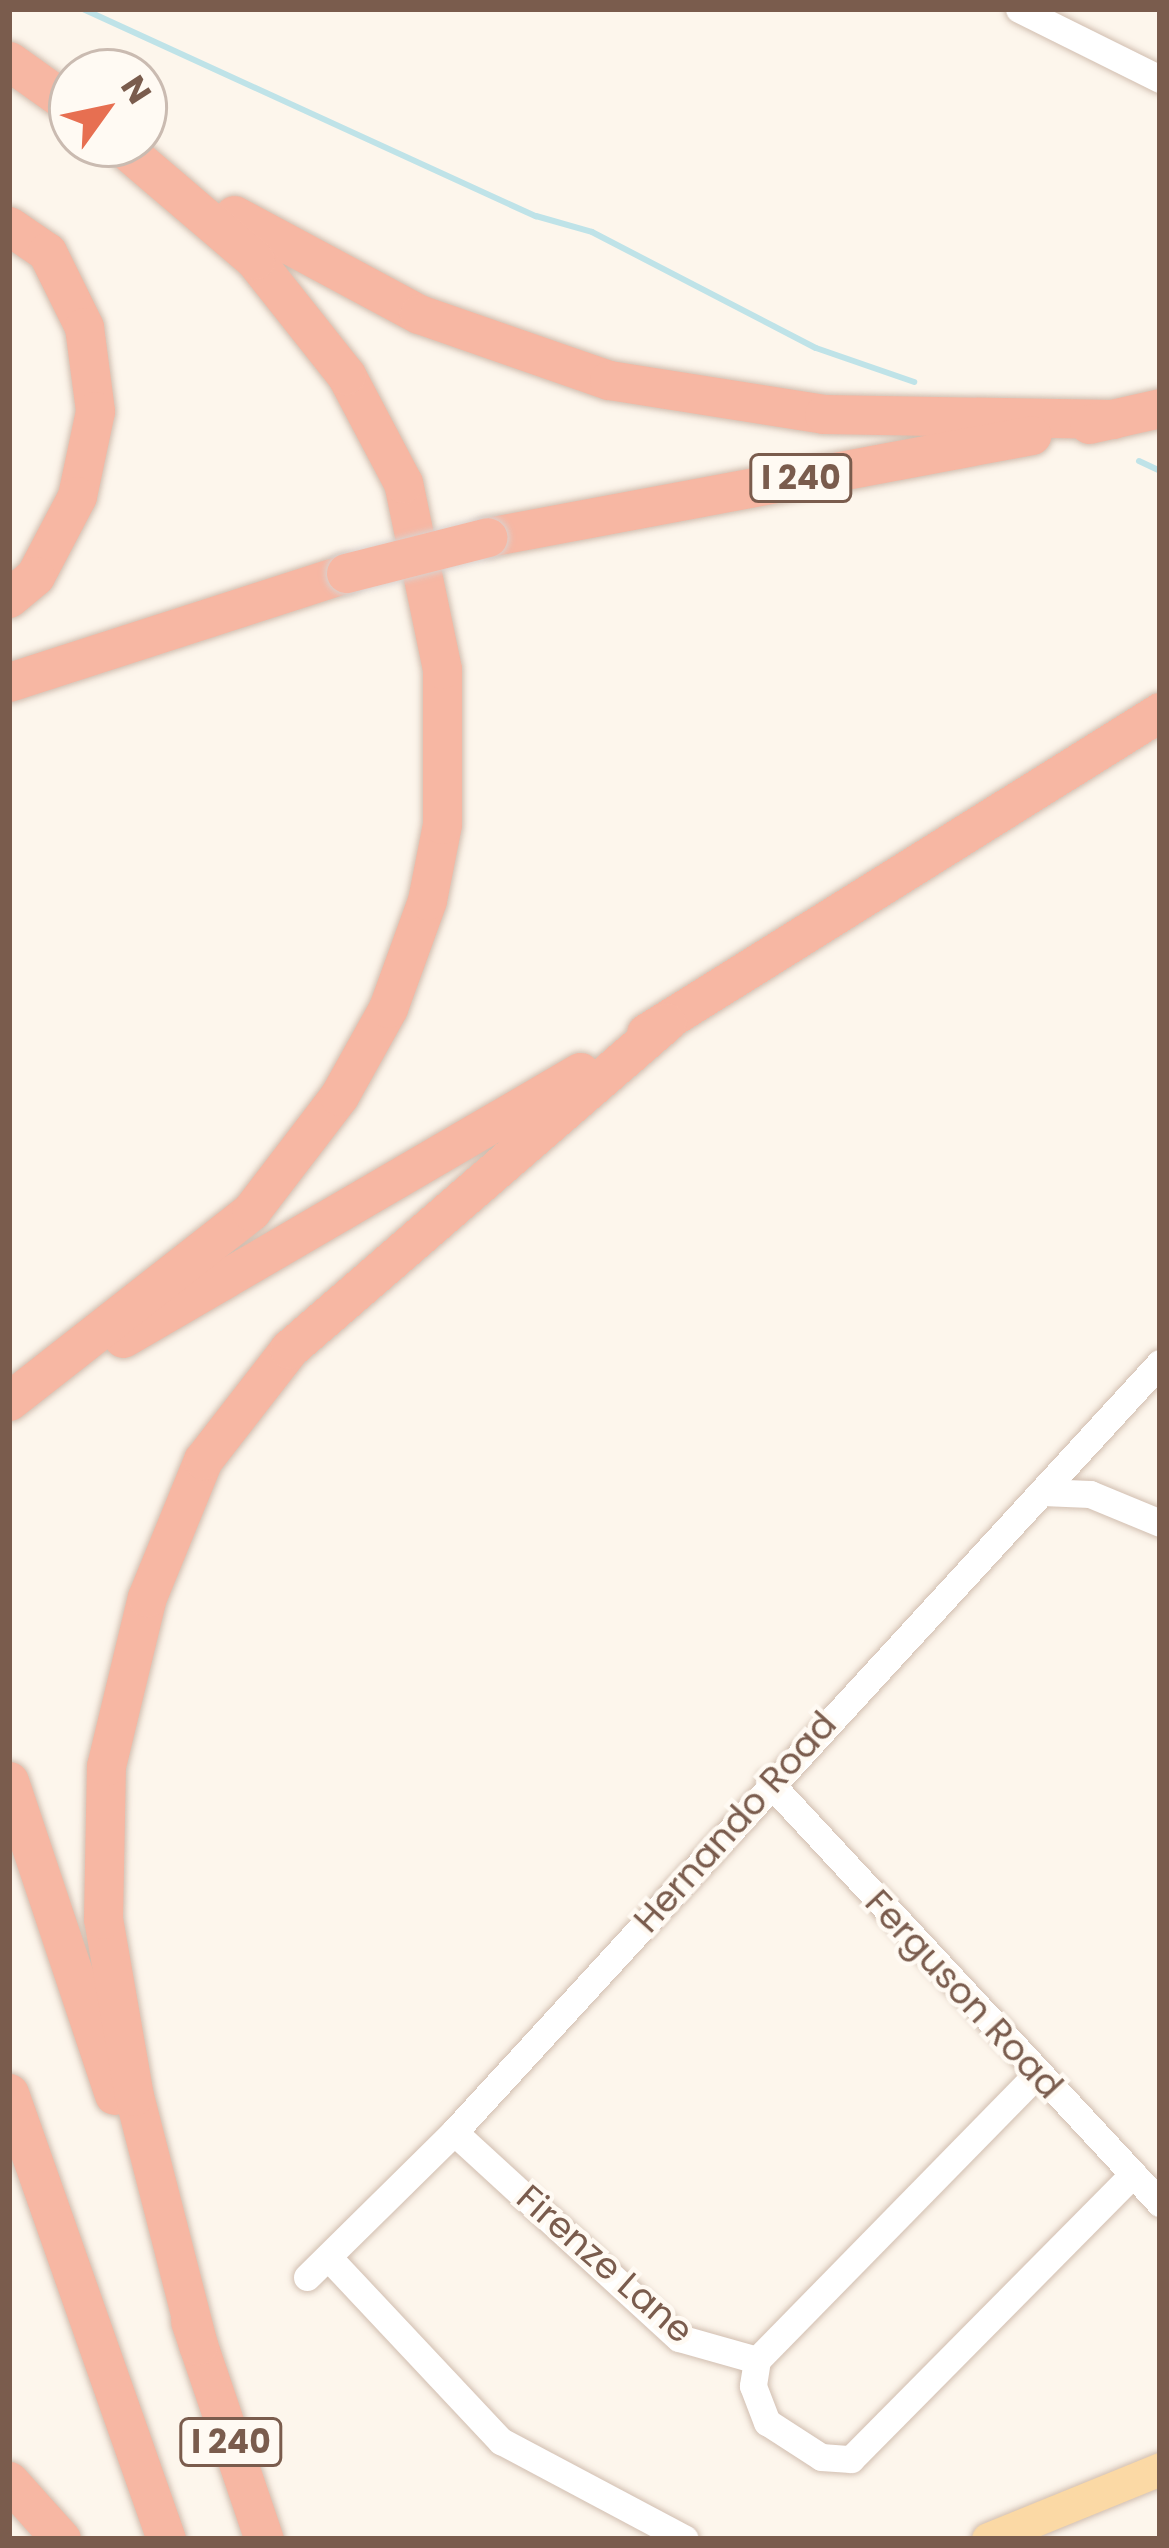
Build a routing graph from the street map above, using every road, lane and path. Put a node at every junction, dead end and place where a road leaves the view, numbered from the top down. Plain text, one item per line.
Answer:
1 (1019, 9) edge
2 (9, 61) edge
3 (1160, 79) edge
4 (48, 89) edge
5 (150, 168) edge
6 (160, 168) edge
7 (9, 226) edge
8 (1160, 407) edge
9 (1113, 419) junction
10 (9, 598) edge
11 (9, 682) edge
12 (1160, 712) edge
13 (666, 1022) junction
14 (1160, 1363) edge
15 (9, 1403) edge
16 (1042, 1492) junction
17 (1160, 1522) edge
18 (9, 1781) edge
19 (769, 1782) junction
20 (1037, 2074) junction
21 (9, 2093) edge
22 (454, 2132) junction
23 (1133, 2174) junction
24 (1160, 2203) edge
25 (198, 2345) junction
26 (757, 2360) junction
27 (1160, 2469) edge
28 (9, 2481) edge
29 (62, 2539) edge
30 (166, 2539) edge
31 (264, 2539) edge
32 (685, 2539) edge
33 (988, 2539) edge

1 - 3 street
2 - 4 highway
5 - 15 highway
6 - 9 highway
7 - 10 highway
8 - 9 highway, I 240
9 - 11 highway, I 240, bridge
12 - 13 highway
13 - 15 highway
13 - 25 highway
14 - 16 street, Hernando Road
16 - 17 street
16 - 19 street, Hernando Road
18 - 25 highway
19 - 20 street, Ferguson Road
19 - 22 street, Hernando Road
20 - 23 street, Ferguson Road
20 - 26 street
21 - 30 highway
22 - 26 street, Firenze Lane
22 - 32 street, Hernando Road
23 - 24 street, Ferguson Road
23 - 26 street
25 - 31 highway, I 240
27 - 33 main road
28 - 29 highway

